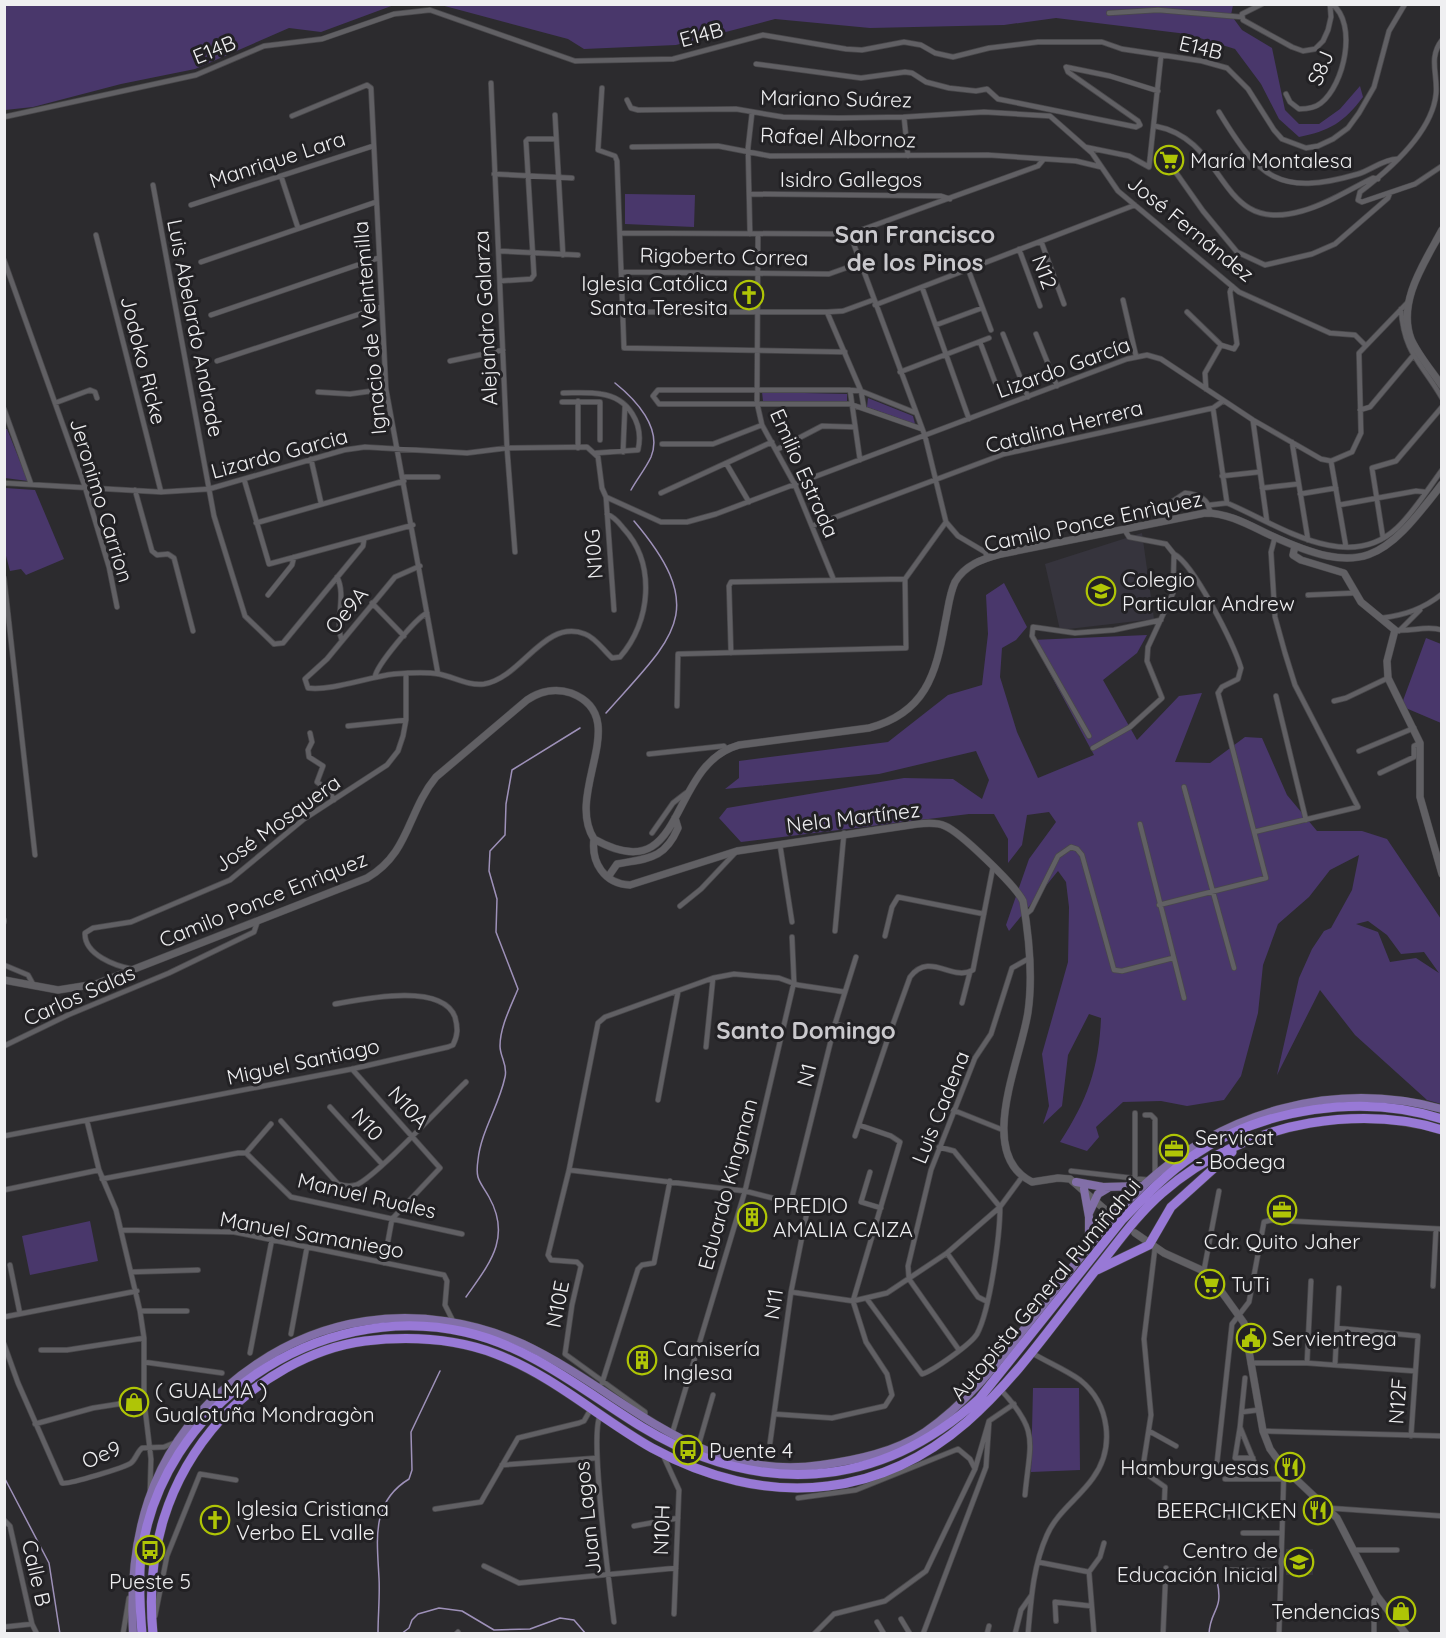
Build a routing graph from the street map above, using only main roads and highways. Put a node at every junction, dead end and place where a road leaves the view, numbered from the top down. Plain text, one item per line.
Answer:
1 (1442, 230) edge
2 (1442, 386) edge
3 (1442, 484) edge
4 (1295, 546) junction
5 (675, 818) junction
6 (594, 839) junction
7 (1442, 874) edge
8 (608, 877) junction
9 (4, 980) edge
10 (1442, 1108) edge
11 (1442, 1119) edge
12 (1442, 1130) edge
13 (1240, 1145) junction
14 (1149, 1181) junction
15 (1076, 1182) junction
16 (1112, 1187) junction
17 (1084, 1189) junction
18 (1096, 1202) junction
19 (1109, 1213) dead end
20 (1089, 1217) junction
21 (1135, 1233) dead end
22 (1152, 1247) junction
23 (1089, 1248) junction
24 (1095, 1271) junction
25 (133, 1634) edge
26 (142, 1634) edge
27 (153, 1634) edge
28 (1406, 1634) edge

1 - 2 main road
3 - 4 main road, Camilo Ponce Enrìquez
4 - 5 main road, Camilo Ponce Enrìquez
4 - 7 main road
5 - 6 main road, Camilo Ponce Enrìquez
5 - 8 main road
6 - 8 main road
6 - 9 main road, Camilo Ponce Enrìquez
8 - 15 main road, Nela Martínez
10 - 14 main road
11 - 26 highway, Autopista General Rumiñahui
12 - 13 highway, Autopista General Rumiñahui
13 - 22 highway
13 - 24 highway, Autopista General Rumiñahui
14 - 16 main road
14 - 23 main road
15 - 16 main road
15 - 17 main road
16 - 18 main road
17 - 18 main road
17 - 20 main road
18 - 19 main road
18 - 20 main road
20 - 23 main road
21 - 22 main road
22 - 24 highway
22 - 28 main road
23 - 25 main road
24 - 27 highway, Autopista General Rumiñahui

